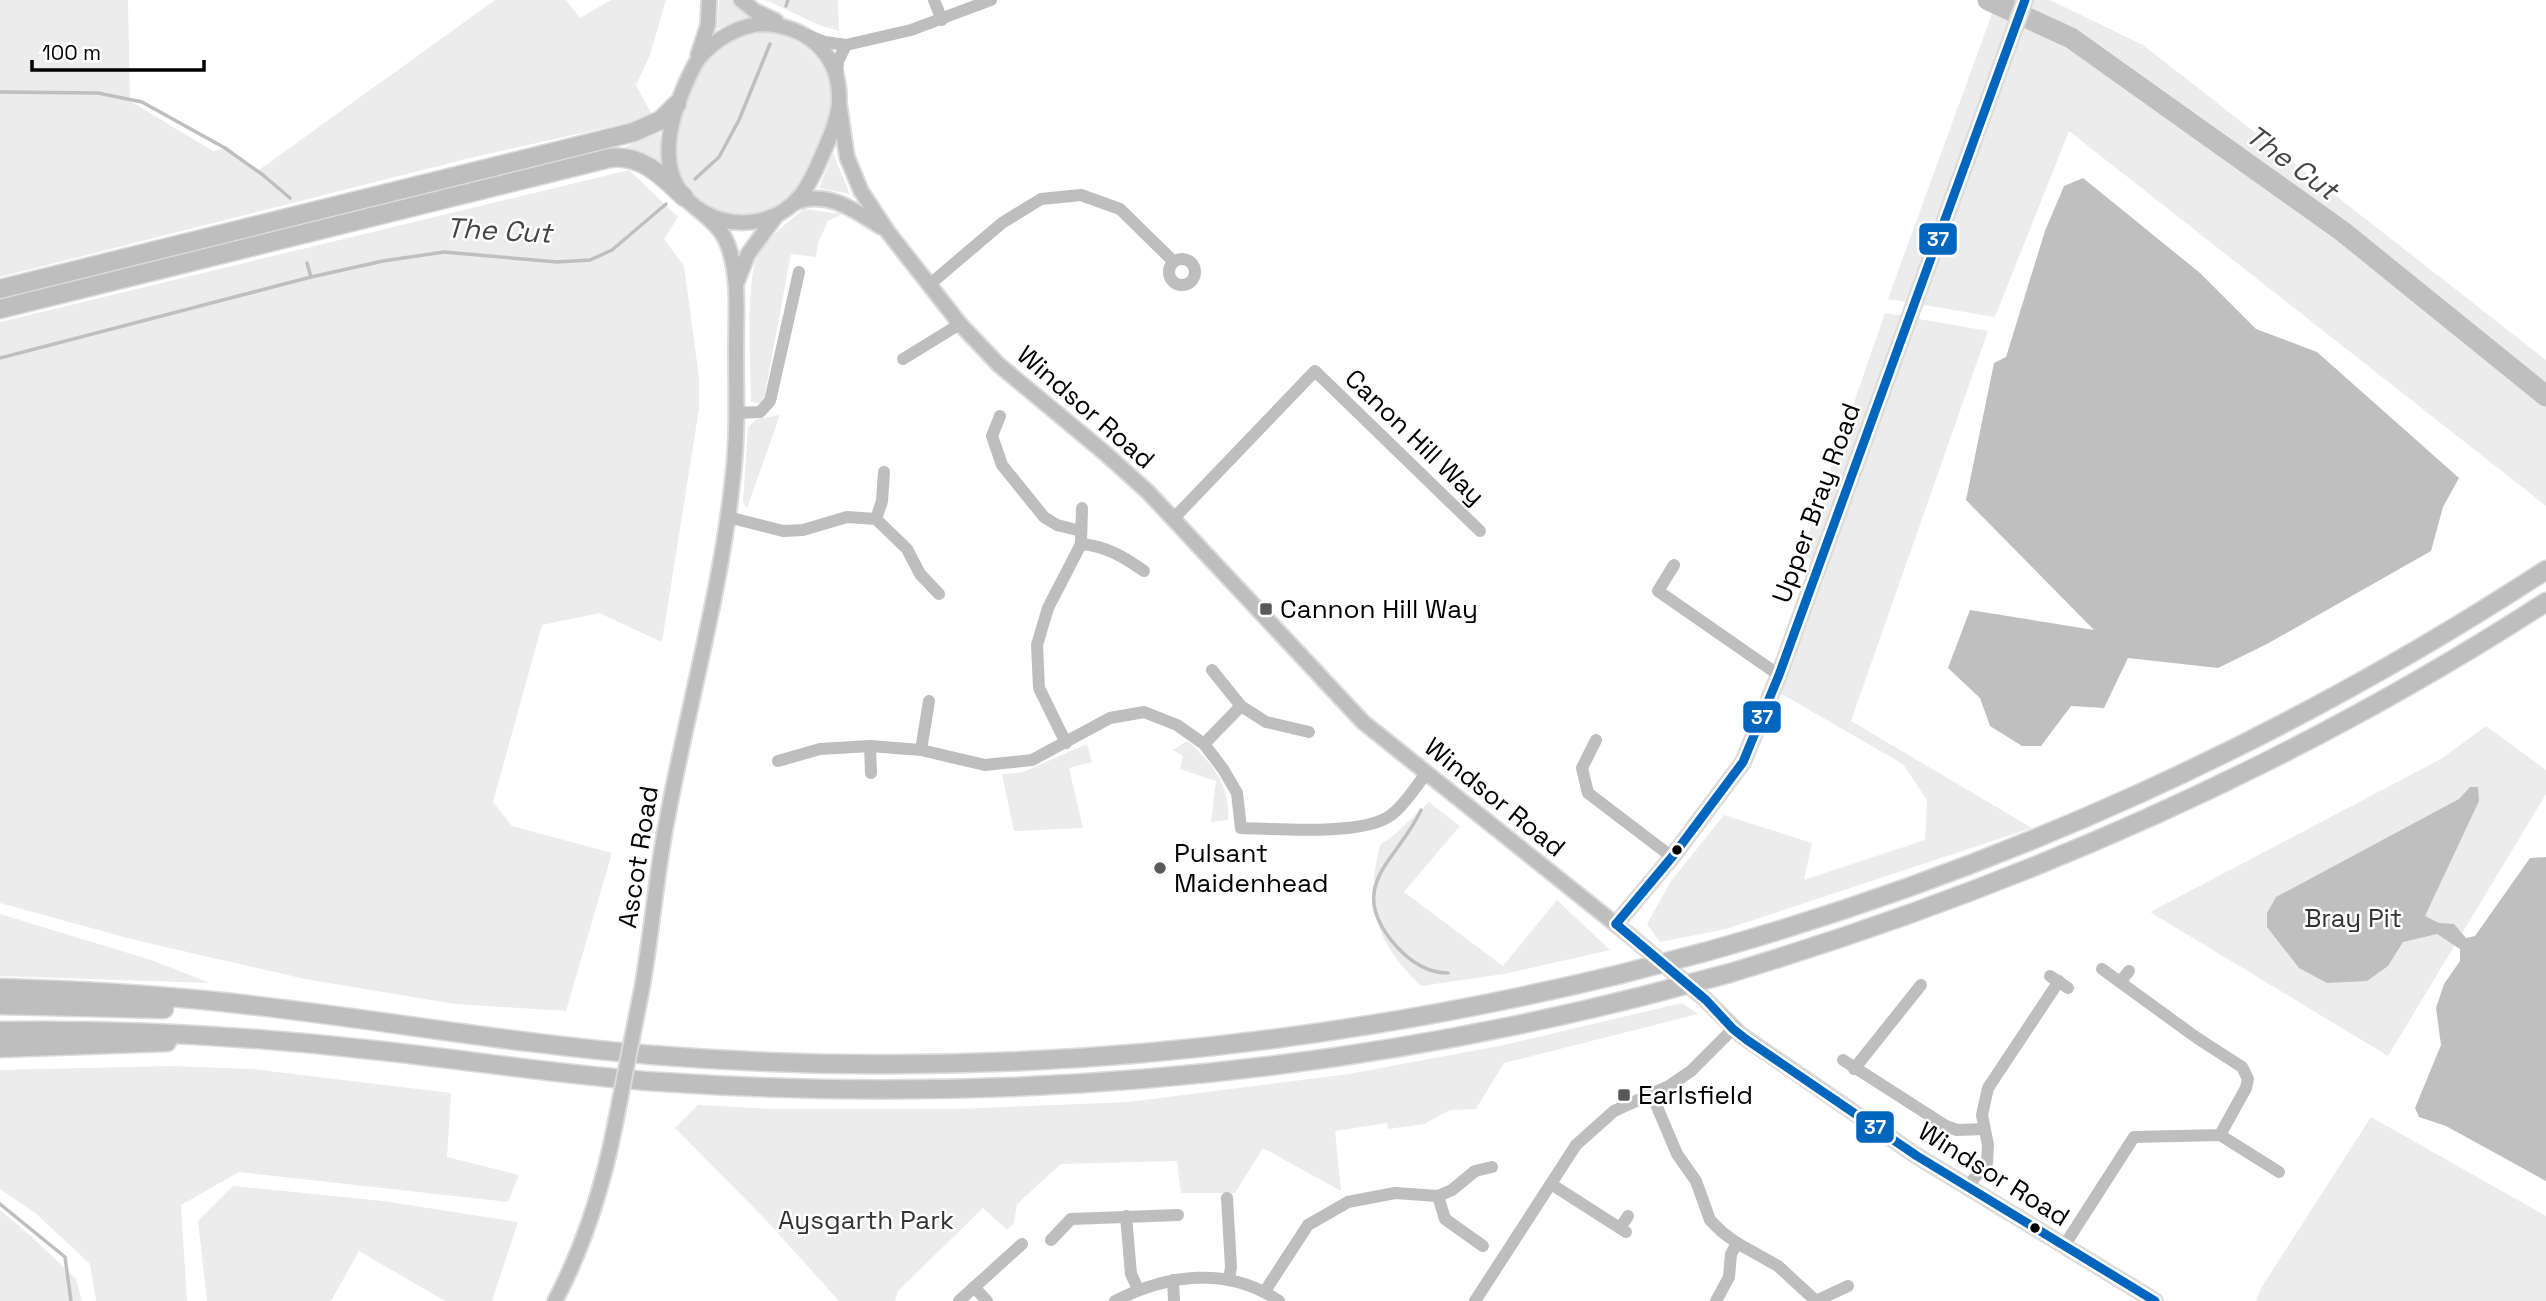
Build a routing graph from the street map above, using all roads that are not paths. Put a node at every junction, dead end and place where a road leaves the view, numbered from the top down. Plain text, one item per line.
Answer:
1 (709, 0) edge
2 (741, 0) edge
3 (934, 0) edge
4 (991, 0) edge
5 (2025, 0) edge
6 (942, 20) junction
7 (797, 30) junction
8 (846, 45) junction
9 (694, 66) junction
10 (837, 80) junction
11 (839, 103) junction
12 (677, 104) junction
13 (686, 199) junction
14 (794, 203) junction
15 (777, 215) junction
16 (888, 232) junction
17 (1174, 261) dead end
18 (799, 272) dead end
19 (929, 285) junction
20 (736, 286) junction
21 (0, 289) edge
22 (0, 309) edge
23 (960, 324) junction
24 (903, 359) dead end
25 (737, 413) junction
26 (1000, 416) dead end
27 (884, 471) dead end
28 (1082, 508) dead end
29 (728, 517) junction
30 (1174, 518) junction
31 (876, 519) junction
32 (1480, 531) dead end
33 (1081, 538) junction
34 (1674, 565) dead end
35 (2546, 570) edge
36 (1144, 571) dead end
37 (939, 594) dead end
38 (2546, 603) edge
39 (1212, 670) dead end
40 (1779, 675) junction
41 (929, 701) dead end
42 (1241, 706) junction
43 (1309, 732) dead end
44 (1597, 740) dead end
45 (1066, 743) junction
46 (1203, 744) junction
47 (870, 746) junction
48 (921, 750) junction
49 (778, 761) dead end
50 (871, 773) dead end
51 (1426, 774) junction
52 (1672, 857) junction
53 (1616, 925) junction
54 (2102, 969) dead end
55 (2129, 971) dead end
56 (2059, 982) dead end
57 (2120, 982) junction
58 (1921, 985) dead end
59 (0, 988) edge
60 (0, 1005) edge
61 (1733, 1029) junction
62 (426, 1030) junction
63 (0, 1031) edge
64 (227, 1037) junction
65 (0, 1048) edge
66 (1843, 1060) dead end
67 (1854, 1069) junction
68 (1652, 1095) junction
69 (1984, 1129) junction
70 (2220, 1135) junction
71 (1492, 1167) dead end
72 (2279, 1172) dead end
73 (1551, 1184) junction
74 (1967, 1187) junction
75 (1438, 1196) junction
76 (1227, 1198) dead end
77 (1126, 1216) junction
78 (1178, 1216) dead end
79 (1628, 1216) dead end
80 (1051, 1240) dead end
81 (1022, 1244) dead end
82 (1737, 1244) junction
83 (1483, 1246) dead end
84 (2064, 1246) junction
85 (1229, 1279) junction
86 (1173, 1280) junction
87 (1848, 1286) dead end
88 (974, 1287) junction
89 (1138, 1289) junction
90 (1265, 1291) junction
91 (1481, 1299) edge
92 (555, 1301) edge
93 (959, 1301) edge
94 (987, 1301) edge
95 (1115, 1301) edge
96 (1174, 1301) edge
97 (1279, 1301) edge
98 (1716, 1301) edge
99 (1816, 1301) edge
100 (2155, 1301) edge

1 - 9 main road
2 - 7 main road
3 - 6 street
4 - 6 street
5 - 40 main road, Upper Bray Road
6 - 8 street
7 - 8 street
7 - 9 main road
7 - 10 main road
8 - 10 street
9 - 12 main road
10 - 11 main road
11 - 14 main road
11 - 16 main road, Windsor Road
12 - 13 main road
12 - 21 highway
13 - 15 main road
13 - 20 main road, Ascot Road
13 - 22 highway
14 - 15 main road
14 - 16 main road, Windsor Road
15 - 20 main road, Ascot Road
16 - 19 main road, Windsor Road
17 - 19 street
18 - 25 street
19 - 23 main road, Windsor Road
20 - 25 main road, Ascot Road
23 - 24 street
23 - 30 main road, Windsor Road
25 - 29 main road, Ascot Road
26 - 33 street
27 - 31 street
28 - 33 street
29 - 31 street
29 - 92 main road, Ascot Road, bridge
30 - 32 street, Canon Hill Way
30 - 51 main road, Windsor Road
31 - 37 street
33 - 36 street
33 - 45 street
34 - 40 street
35 - 62 highway, bridge
38 - 64 highway, bridge
39 - 42 street
40 - 52 main road, Upper Bray Road
41 - 48 street
42 - 43 street
42 - 46 street
44 - 52 street
45 - 46 street
45 - 48 street
46 - 51 street
47 - 48 street
47 - 49 street
47 - 50 street
51 - 53 main road, Windsor Road
52 - 53 main road, Upper Bray Road
53 - 61 main road, Windsor Road
54 - 57 street
55 - 57 street
56 - 69 street
57 - 70 street
58 - 67 street
59 - 62 highway
60 - 62 highway
61 - 68 street
61 - 74 main road, Windsor Road
63 - 64 highway
64 - 65 highway
66 - 67 street
67 - 69 street
68 - 73 street
68 - 82 street
69 - 74 street
70 - 72 street
70 - 84 street
71 - 75 street
73 - 79 street
73 - 91 street
74 - 84 main road, Windsor Road
75 - 83 street
75 - 90 street
76 - 85 street
77 - 78 street
77 - 80 street
77 - 89 street
81 - 88 street
82 - 98 street
82 - 99 street
84 - 100 main road, Windsor Road
85 - 86 street
85 - 90 street
86 - 89 street
86 - 96 street
87 - 99 street
88 - 93 street
88 - 94 street
89 - 95 street
90 - 97 street

